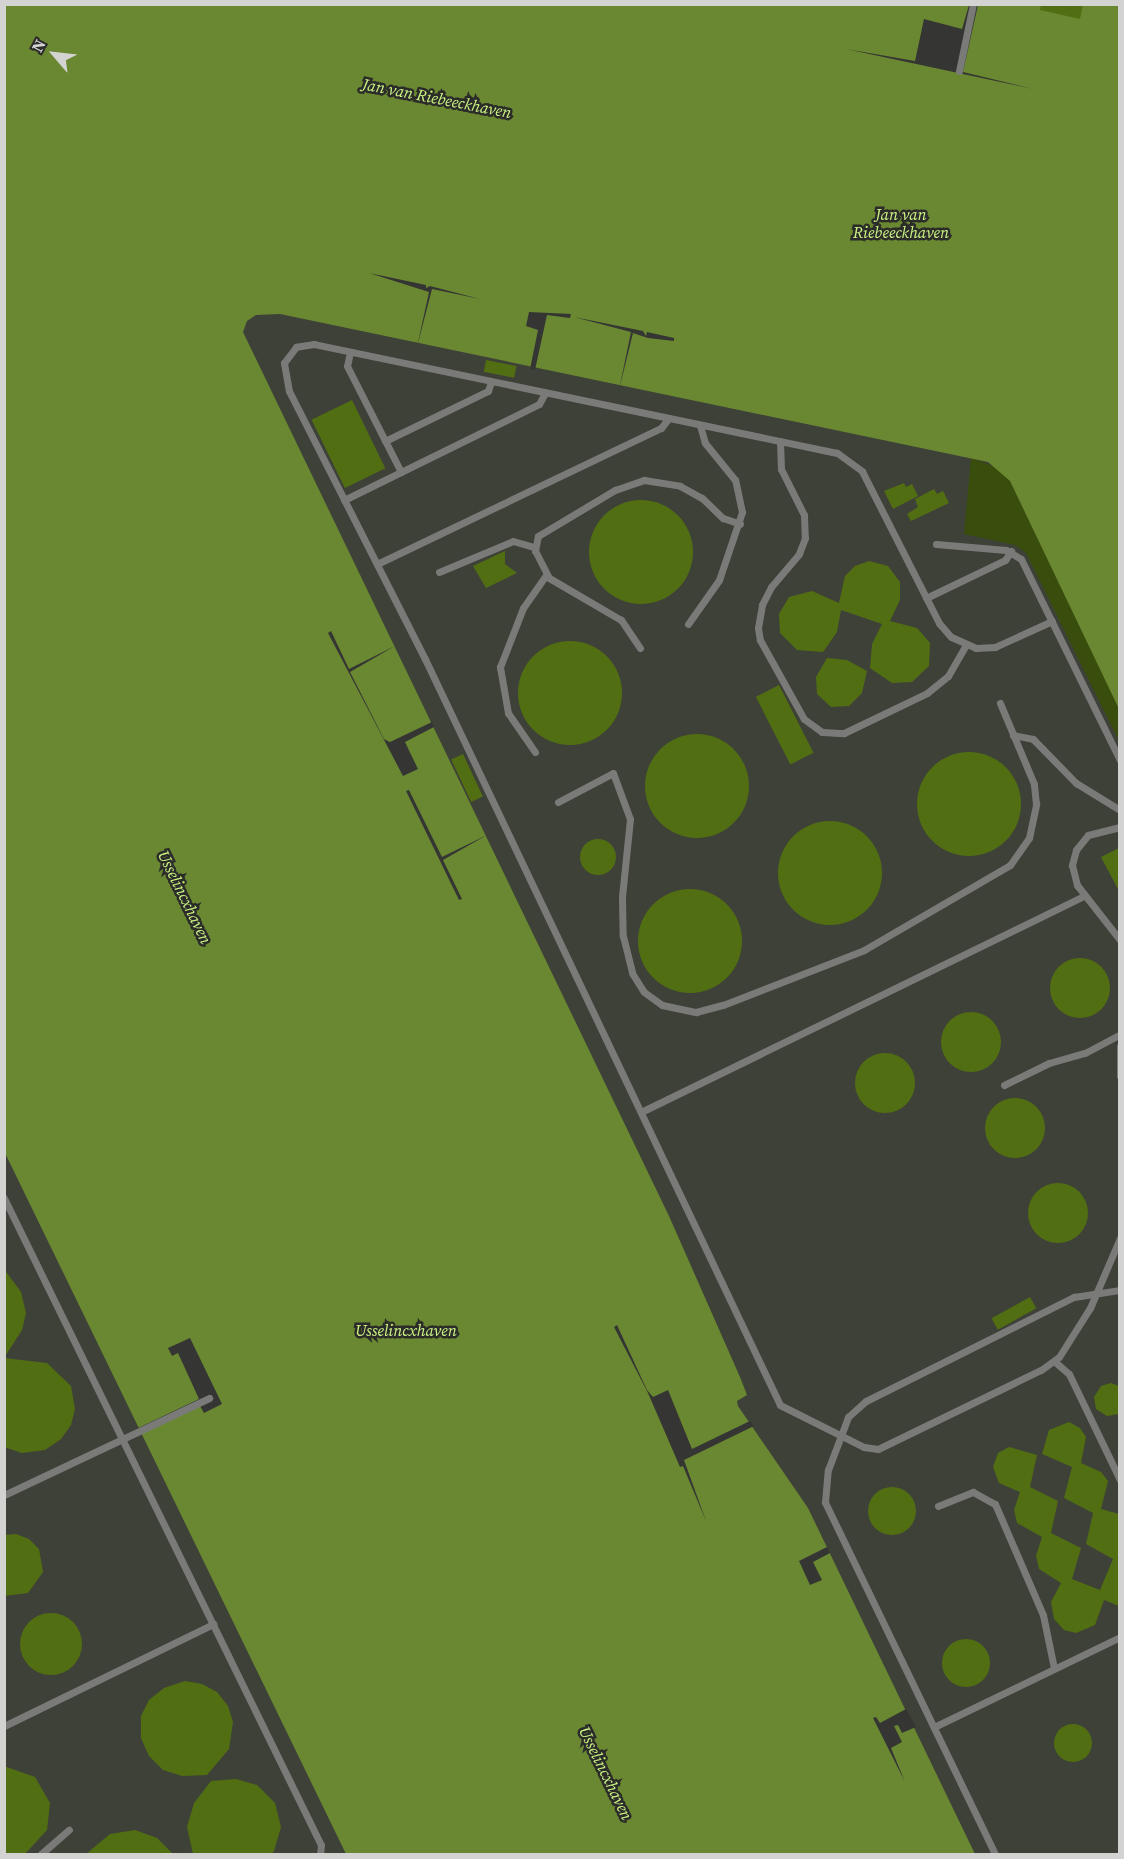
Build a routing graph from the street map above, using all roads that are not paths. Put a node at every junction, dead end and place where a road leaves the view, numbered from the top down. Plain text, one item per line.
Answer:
1 (973, 4) edge
2 (959, 71) dead end
3 (351, 352) junction
4 (491, 382) junction
5 (545, 393) junction
6 (668, 419) junction
7 (700, 425) junction
8 (385, 441) junction
9 (780, 441) junction
10 (401, 472) junction
11 (344, 500) junction
12 (740, 524) junction
13 (936, 543) dead end
14 (534, 547) junction
15 (1011, 551) junction
16 (376, 564) junction
17 (440, 572) dead end
18 (546, 575) junction
19 (926, 598) junction
20 (1052, 621) junction
21 (688, 624) dead end
22 (966, 645) junction
23 (640, 648) dead end
24 (1000, 702) dead end
25 (1013, 735) junction
26 (535, 752) dead end
27 (1119, 760) edge
28 (558, 802) dead end
29 (1119, 810) edge
30 (1119, 827) edge
31 (1085, 895) junction
32 (1119, 940) edge
33 (1119, 1034) edge
34 (1119, 1046) edge
35 (1119, 1076) edge
36 (1004, 1085) dead end
37 (641, 1112) junction
38 (4, 1198) edge
39 (1119, 1238) edge
40 (1119, 1290) edge
41 (1097, 1294) junction
42 (1054, 1361) junction
43 (209, 1398) dead end
44 (839, 1434) junction
45 (122, 1439) junction
46 (1119, 1480) edge
47 (4, 1495) edge
48 (938, 1506) dead end
49 (213, 1624) junction
50 (1119, 1636) edge
51 (1054, 1668) junction
52 (4, 1726) edge
53 (934, 1727) junction
54 (69, 1830) dead end
55 (41, 1854) edge
56 (320, 1854) edge
57 (995, 1854) edge

1 - 2 lane
3 - 4 lane
3 - 8 lane
3 - 11 lane
4 - 5 lane
4 - 8 lane
5 - 6 lane
5 - 10 lane
6 - 7 lane
6 - 16 lane
7 - 9 lane
7 - 12 lane
8 - 10 lane
9 - 19 lane
9 - 22 lane
10 - 11 lane
11 - 16 lane
12 - 14 lane
12 - 21 lane
13 - 15 lane
14 - 17 lane
14 - 18 lane
15 - 19 lane
15 - 20 lane
16 - 37 lane
18 - 23 lane
18 - 26 lane
19 - 22 lane
20 - 22 lane
20 - 27 lane
24 - 25 lane
25 - 28 lane
25 - 29 lane
30 - 31 lane
31 - 32 lane
31 - 37 lane
33 - 36 lane
34 - 35 lane
37 - 44 lane
38 - 45 lane
39 - 41 lane
40 - 41 lane
41 - 42 lane
41 - 44 lane
42 - 44 lane
42 - 46 lane
43 - 45 lane
44 - 53 lane
45 - 47 lane
45 - 49 lane
48 - 51 lane
49 - 52 lane
49 - 56 lane
50 - 51 lane
51 - 53 lane
53 - 57 lane
54 - 55 lane

